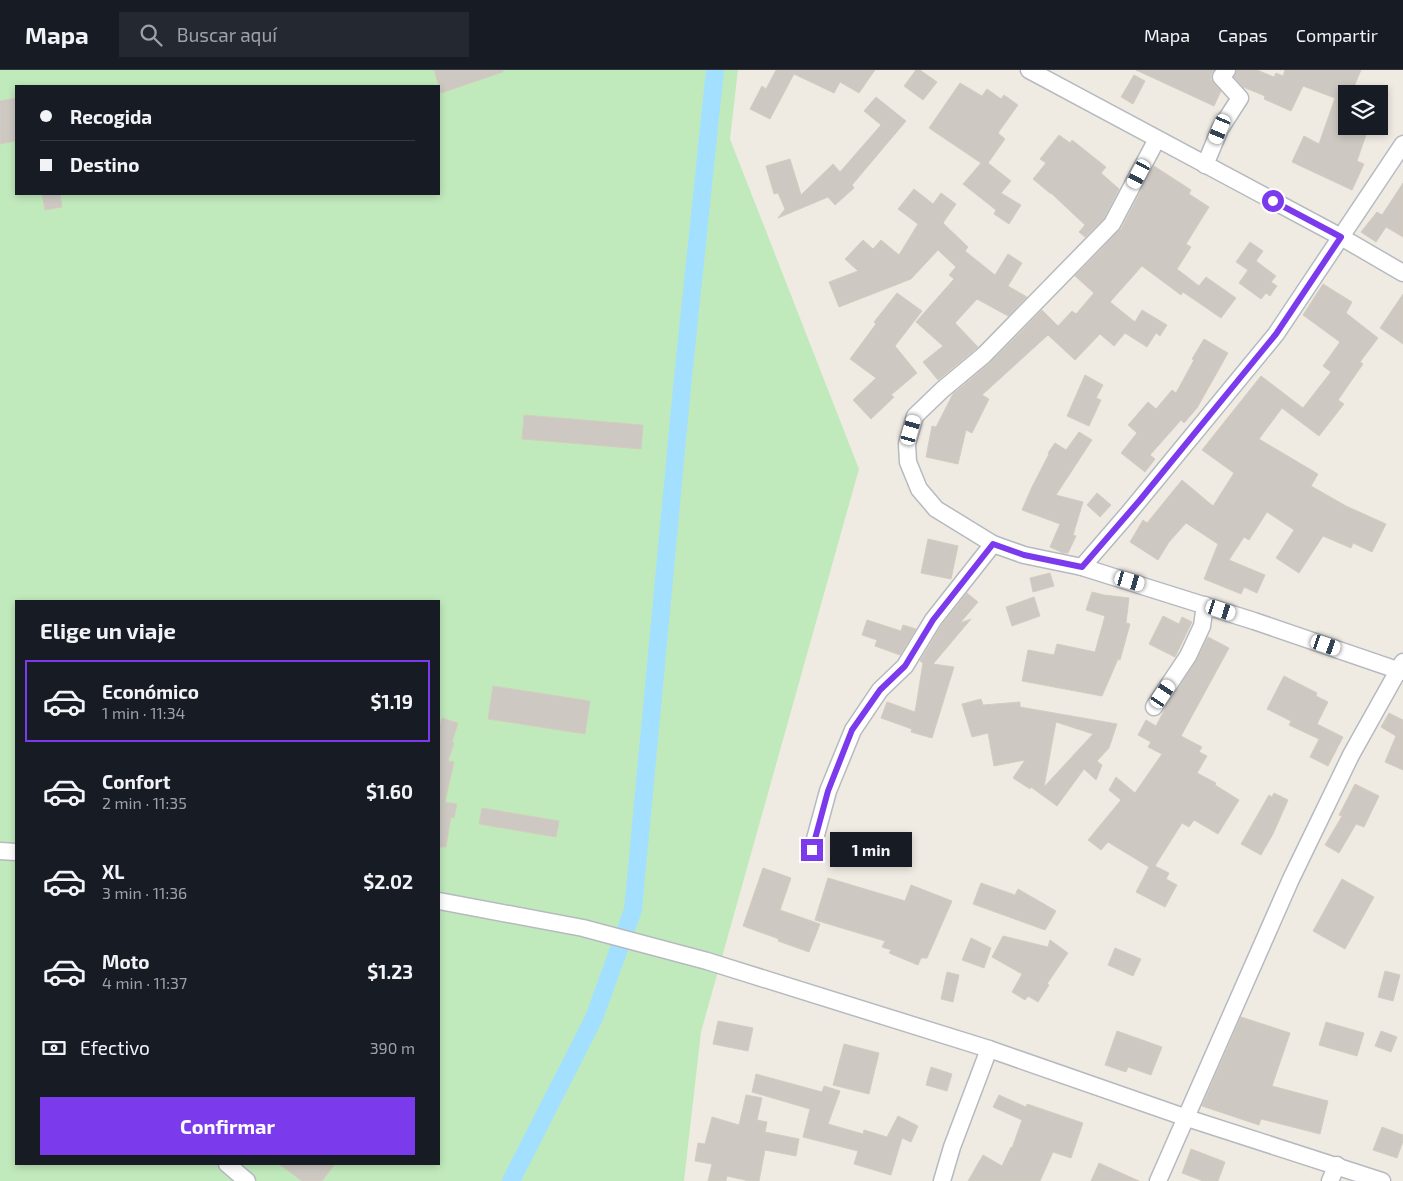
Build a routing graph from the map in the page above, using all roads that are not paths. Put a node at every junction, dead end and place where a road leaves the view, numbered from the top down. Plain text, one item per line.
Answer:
1 (1030, 70) edge
2 (1227, 70) edge
3 (1157, 139) junction
4 (1403, 144) edge
5 (1205, 165) junction
6 (1341, 237) junction
7 (1403, 274) edge
8 (993, 544) junction
9 (1082, 567) junction
10 (1205, 605) junction
11 (1401, 668) edge
12 (1154, 706) dead end
13 (812, 850) dead end
14 (0, 851) edge
15 (15, 852) edge
16 (440, 901) edge
17 (988, 1049) junction
18 (1187, 1118) junction
19 (228, 1165) edge
20 (1337, 1166) junction
21 (248, 1181) edge
22 (942, 1181) edge
23 (1158, 1181) edge
24 (1330, 1181) edge
25 (1382, 1181) edge

1 - 3 street
2 - 5 street
3 - 5 street
3 - 8 street
4 - 6 street
5 - 6 street
6 - 7 street
6 - 9 street
8 - 9 street
8 - 13 street
9 - 10 street
10 - 11 street
10 - 12 street
11 - 18 street
14 - 15 street
16 - 17 street
17 - 18 street
17 - 22 street
18 - 20 street
18 - 23 street
19 - 21 street
20 - 24 street
20 - 25 street

